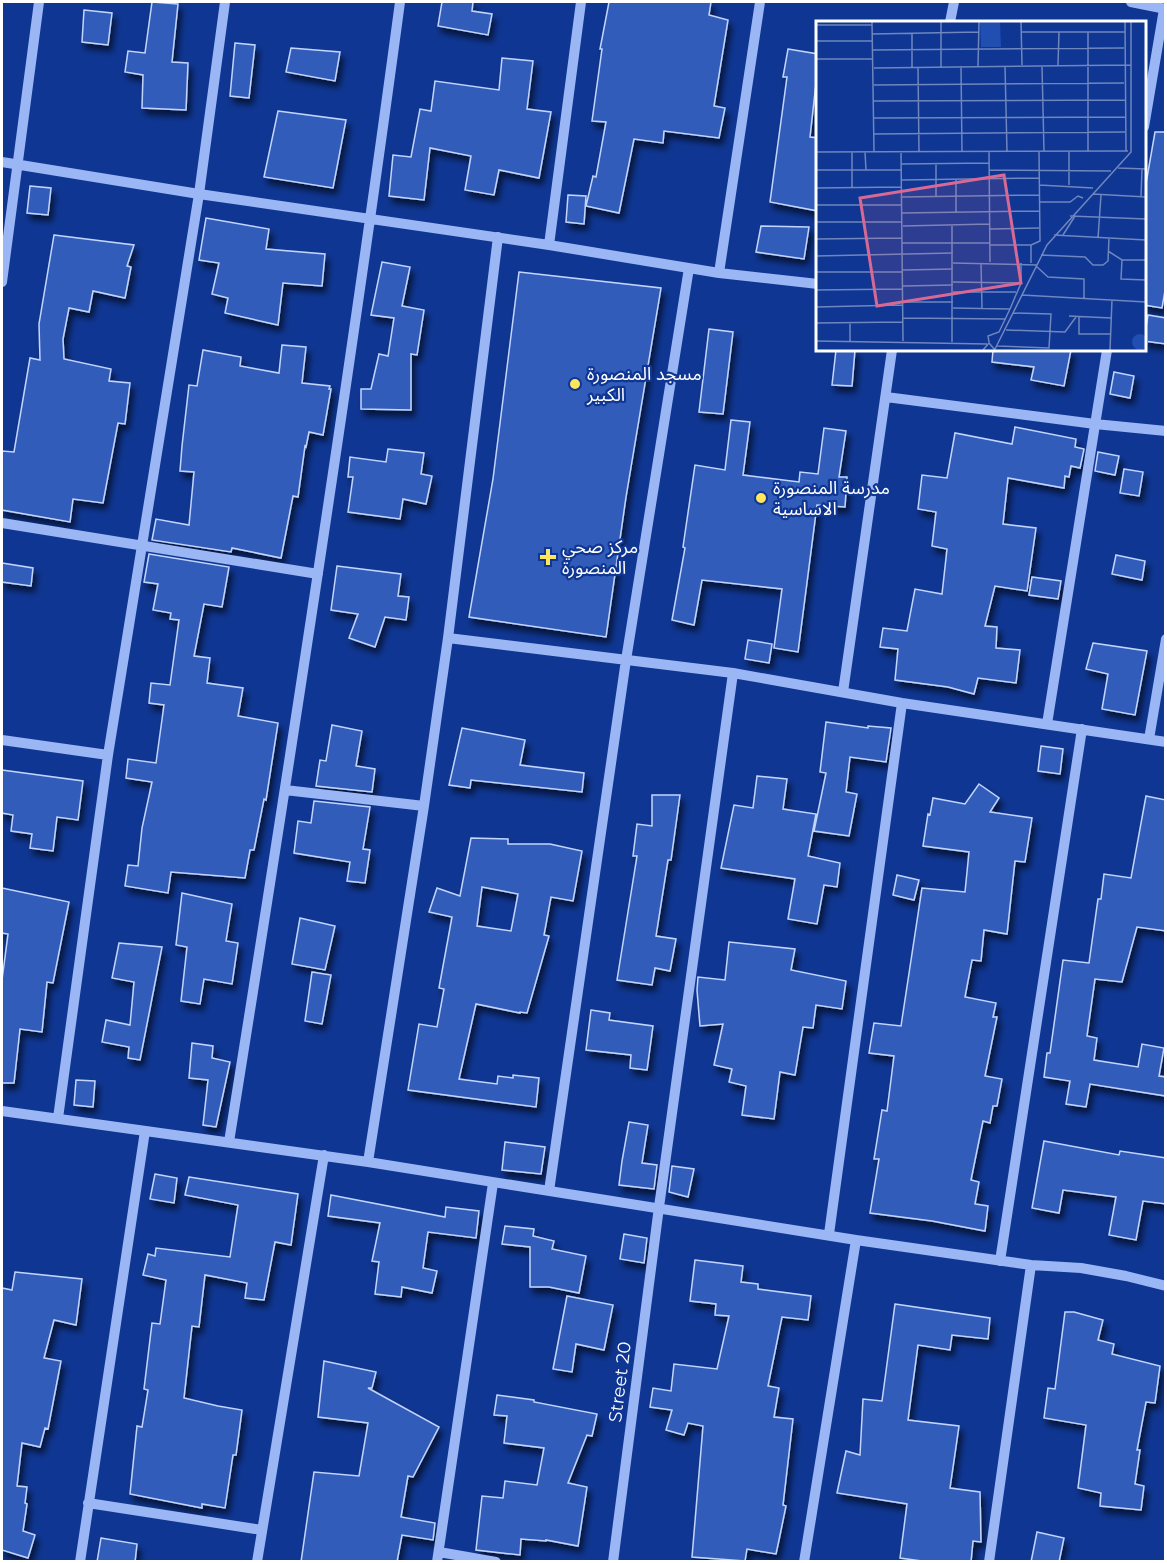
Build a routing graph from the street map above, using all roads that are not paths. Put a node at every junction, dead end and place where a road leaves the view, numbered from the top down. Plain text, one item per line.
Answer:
1 (39, 2) edge
2 (225, 2) edge
3 (400, 2) edge
4 (581, 2) edge
5 (760, 2) edge
6 (954, 2) edge
7 (1131, 2) edge
8 (1165, 9) edge
9 (950, 21) edge
10 (1146, 116) edge
11 (2, 162) edge
12 (16, 164) junction
13 (199, 194) junction
14 (371, 220) junction
15 (498, 237) junction
16 (549, 245) junction
17 (689, 268) junction
18 (719, 273) junction
19 (2, 282) edge
20 (816, 284) edge
21 (892, 351) edge
22 (1107, 351) edge
23 (886, 397) junction
24 (1095, 424) junction
25 (1166, 431) edge
26 (2, 523) edge
27 (141, 545) junction
28 (318, 574) junction
29 (448, 638) junction
30 (1166, 639) edge
31 (627, 660) junction
32 (733, 673) junction
33 (843, 692) junction
34 (902, 703) junction
35 (1047, 724) junction
36 (1082, 729) junction
37 (1149, 739) junction
38 (2, 740) edge
39 (1166, 742) edge
40 (108, 755) junction
41 (285, 790) junction
42 (424, 807) junction
43 (2, 1111) edge
44 (58, 1118) junction
45 (145, 1131) junction
46 (229, 1142) junction
47 (324, 1155) junction
48 (368, 1162) junction
49 (494, 1183) junction
50 (549, 1191) junction
51 (659, 1207) junction
52 (829, 1234) junction
53 (856, 1240) junction
54 (1000, 1261) junction
55 (1031, 1265) junction
56 (1166, 1286) edge
57 (88, 1503) junction
58 (262, 1530) junction
59 (438, 1557) edge
60 (80, 1562) edge
61 (257, 1562) edge
62 (496, 1562) edge
63 (613, 1562) edge
64 (804, 1562) edge
65 (989, 1562) edge

1 - 12 street
2 - 13 street
3 - 14 street
4 - 16 street
5 - 18 street
6 - 9 street
7 - 8 street
8 - 10 street
11 - 12 street
12 - 13 street
12 - 19 street
13 - 14 street
13 - 27 street
14 - 15 street
14 - 28 street
15 - 16 street
15 - 29 street
16 - 17 street
17 - 18 street
17 - 31 street
18 - 20 street
21 - 23 street
22 - 24 street
23 - 24 street
23 - 33 street
24 - 25 street
24 - 35 street
26 - 27 street
27 - 28 street
27 - 40 street
28 - 41 street
29 - 31 street
29 - 42 street
30 - 37 street
31 - 32 street
31 - 50 street
32 - 33 street
32 - 51 street, Street 20
33 - 34 street
34 - 35 street
34 - 52 street
35 - 36 street
36 - 37 street
36 - 54 street
37 - 39 street
38 - 40 street
40 - 44 street
41 - 42 street
41 - 46 street
42 - 48 street
43 - 44 street
44 - 45 street
45 - 46 street
45 - 57 street
46 - 47 street
47 - 48 street
47 - 58 street
48 - 49 street
49 - 50 street
49 - 59 street
50 - 51 street
51 - 52 street
51 - 63 street, Street 20
52 - 53 street
53 - 54 street
53 - 64 street
54 - 55 street
55 - 56 street
55 - 65 street
57 - 58 street
57 - 60 street
58 - 61 street
59 - 62 street

